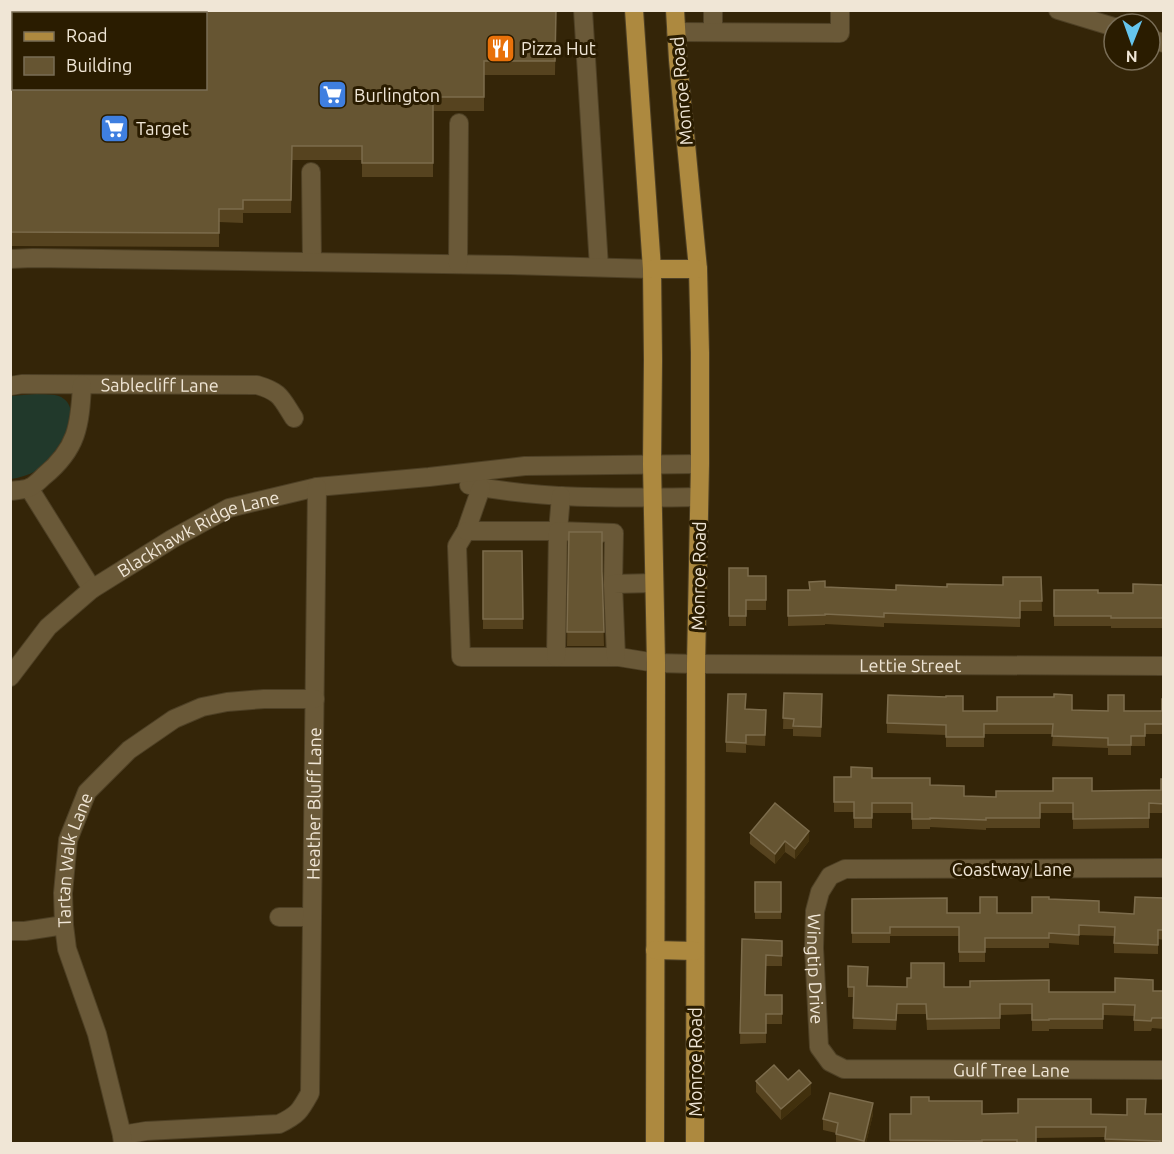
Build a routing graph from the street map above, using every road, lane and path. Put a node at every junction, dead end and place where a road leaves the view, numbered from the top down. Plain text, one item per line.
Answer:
1 (583, 10) edge
2 (634, 10) edge
3 (675, 10) edge
4 (713, 10) edge
5 (840, 10) edge
6 (1058, 10) edge
7 (1102, 23) edge
8 (676, 32) junction
9 (713, 32) junction
10 (459, 123) dead end
11 (311, 172) dead end
12 (10, 259) edge
13 (312, 262) junction
14 (458, 264) junction
15 (599, 267) junction
16 (652, 269) junction
17 (698, 269) junction
18 (82, 385) junction
19 (10, 386) edge
20 (294, 418) dead end
21 (652, 464) junction
22 (700, 464) junction
23 (429, 477) junction
24 (317, 487) junction
25 (30, 488) junction
26 (481, 488) junction
27 (10, 491) edge
28 (561, 496) junction
29 (699, 497) junction
30 (653, 498) junction
31 (466, 531) junction
32 (558, 531) junction
33 (654, 583) junction
34 (613, 584) junction
35 (93, 589) junction
36 (556, 657) junction
37 (616, 657) junction
38 (656, 663) junction
39 (696, 664) junction
40 (1164, 666) edge
41 (10, 677) edge
42 (315, 699) junction
43 (1164, 868) edge
44 (860, 869) joint
45 (279, 917) dead end
46 (312, 917) junction
47 (63, 925) junction
48 (10, 931) edge
49 (655, 950) junction
50 (695, 951) junction
51 (860, 1070) joint
52 (1164, 1070) edge
53 (123, 1139) edge
54 (655, 1143) edge
55 (695, 1143) edge

1 - 15 street
2 - 16 main road
3 - 8 main road, Monroe Road
4 - 9 street
5 - 9 street
6 - 7 street
8 - 9 street
8 - 17 main road, Monroe Road
10 - 14 street
11 - 13 street
12 - 13 street
13 - 14 street
14 - 15 street
15 - 16 street
16 - 17 main road
16 - 21 main road
17 - 22 main road, Monroe Road
18 - 19 street, Sablecliff Lane
18 - 20 street, Sablecliff Lane
18 - 25 street
21 - 22 street, Blackhawk Ridge Lane
21 - 23 street, Blackhawk Ridge Lane
21 - 30 main road
22 - 29 main road, Monroe Road
23 - 24 street, Blackhawk Ridge Lane
23 - 26 street, Blackhawk Ridge Lane
24 - 35 street, Blackhawk Ridge Lane
24 - 42 street, Heather Bluff Lane
25 - 27 street
25 - 35 street
26 - 28 street, Blackhawk Ridge Lane
26 - 31 street
28 - 30 street, Blackhawk Ridge Lane
28 - 32 street
29 - 30 street, Blackhawk Ridge Lane
29 - 39 main road, Monroe Road
30 - 33 main road
31 - 32 street
31 - 36 street, Lettie Street
32 - 34 street
32 - 36 street
33 - 34 street
33 - 38 main road
34 - 37 street
35 - 41 street, Blackhawk Ridge Lane
36 - 37 street, Lettie Street
37 - 38 street, Lettie Street
38 - 39 street, Lettie Street
38 - 49 main road
39 - 40 street, Lettie Street
39 - 50 main road, Monroe Road
42 - 46 street, Heather Bluff Lane
42 - 47 street, Tartan Walk Lane
43 - 44 street, Coastway Lane
44 - 51 street, Wingtip Drive
45 - 46 street
46 - 53 street, Heather Bluff Lane
47 - 48 street
47 - 53 street, Tartan Walk Lane
49 - 50 main road
49 - 54 main road
50 - 55 main road, Monroe Road
51 - 52 street, Gulf Tree Lane

